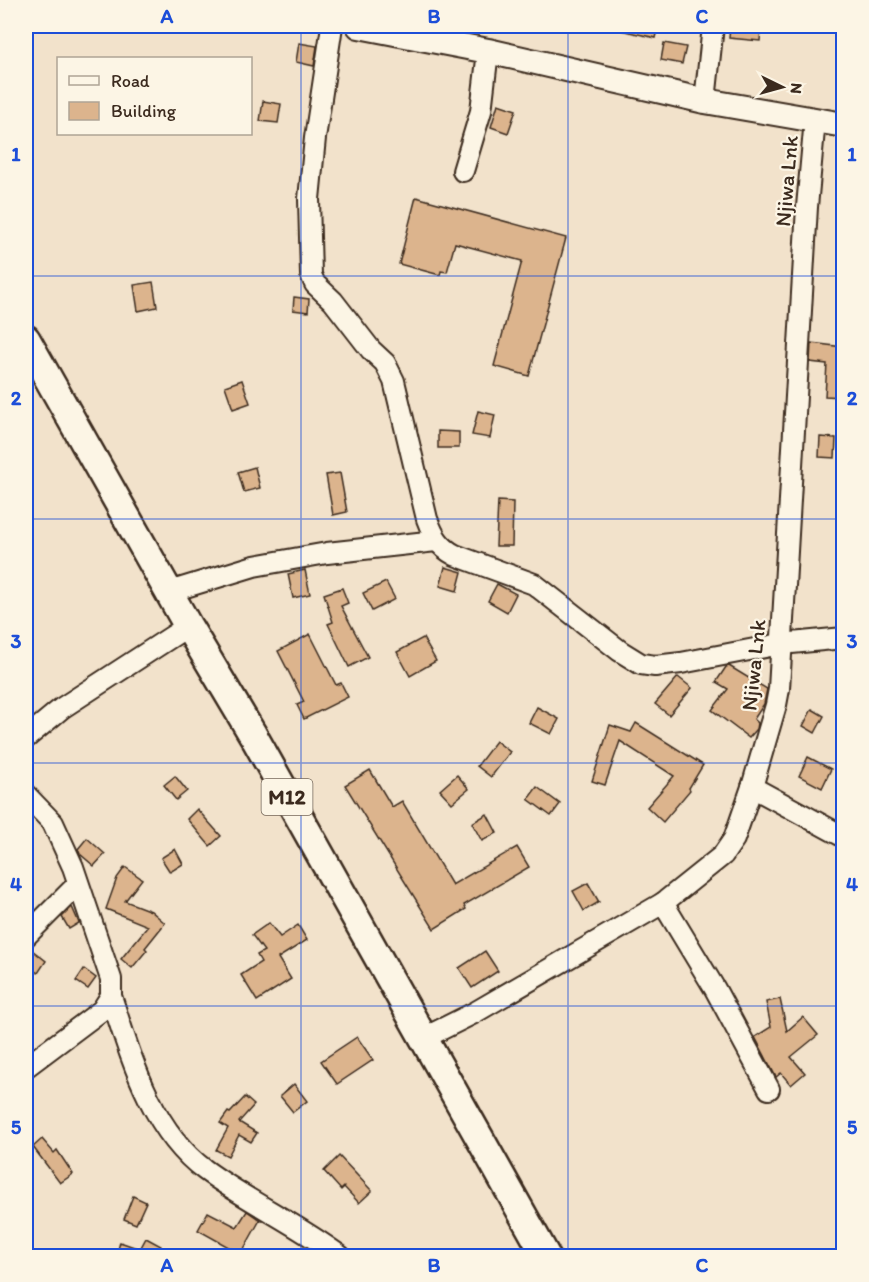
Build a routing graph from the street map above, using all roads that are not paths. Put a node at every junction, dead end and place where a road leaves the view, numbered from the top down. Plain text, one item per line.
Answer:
1 (332, 26) edge
2 (359, 26) edge
3 (713, 26) edge
4 (488, 51) junction
5 (705, 102) junction
6 (815, 119) junction
7 (843, 125) edge
8 (464, 171) dead end
9 (29, 352) edge
10 (436, 540) junction
11 (169, 592) junction
12 (188, 626) junction
13 (843, 638) edge
14 (781, 644) junction
15 (26, 738) edge
16 (752, 787) junction
17 (26, 795) edge
18 (843, 837) edge
19 (78, 884) junction
20 (663, 903) junction
21 (26, 936) edge
22 (111, 996) junction
23 (422, 1039) junction
24 (26, 1067) edge
25 (769, 1089) dead end
26 (340, 1257) edge
27 (546, 1257) edge

1 - 10 street
2 - 4 main road
3 - 5 street
4 - 5 main road
4 - 8 street
5 - 6 main road
6 - 7 main road
6 - 14 street, Njiwa Lnk
9 - 11 highway, M12
10 - 11 street
10 - 14 street
11 - 12 highway, M12
12 - 15 street
12 - 23 highway, M12
13 - 14 street
14 - 16 street, Njiwa Lnk
16 - 18 street
16 - 20 street, Njiwa Lnk
17 - 19 street
19 - 21 street
19 - 22 street
20 - 23 street, Njiwa Lnk
20 - 25 street
22 - 24 street
22 - 26 street
23 - 27 highway, M12

